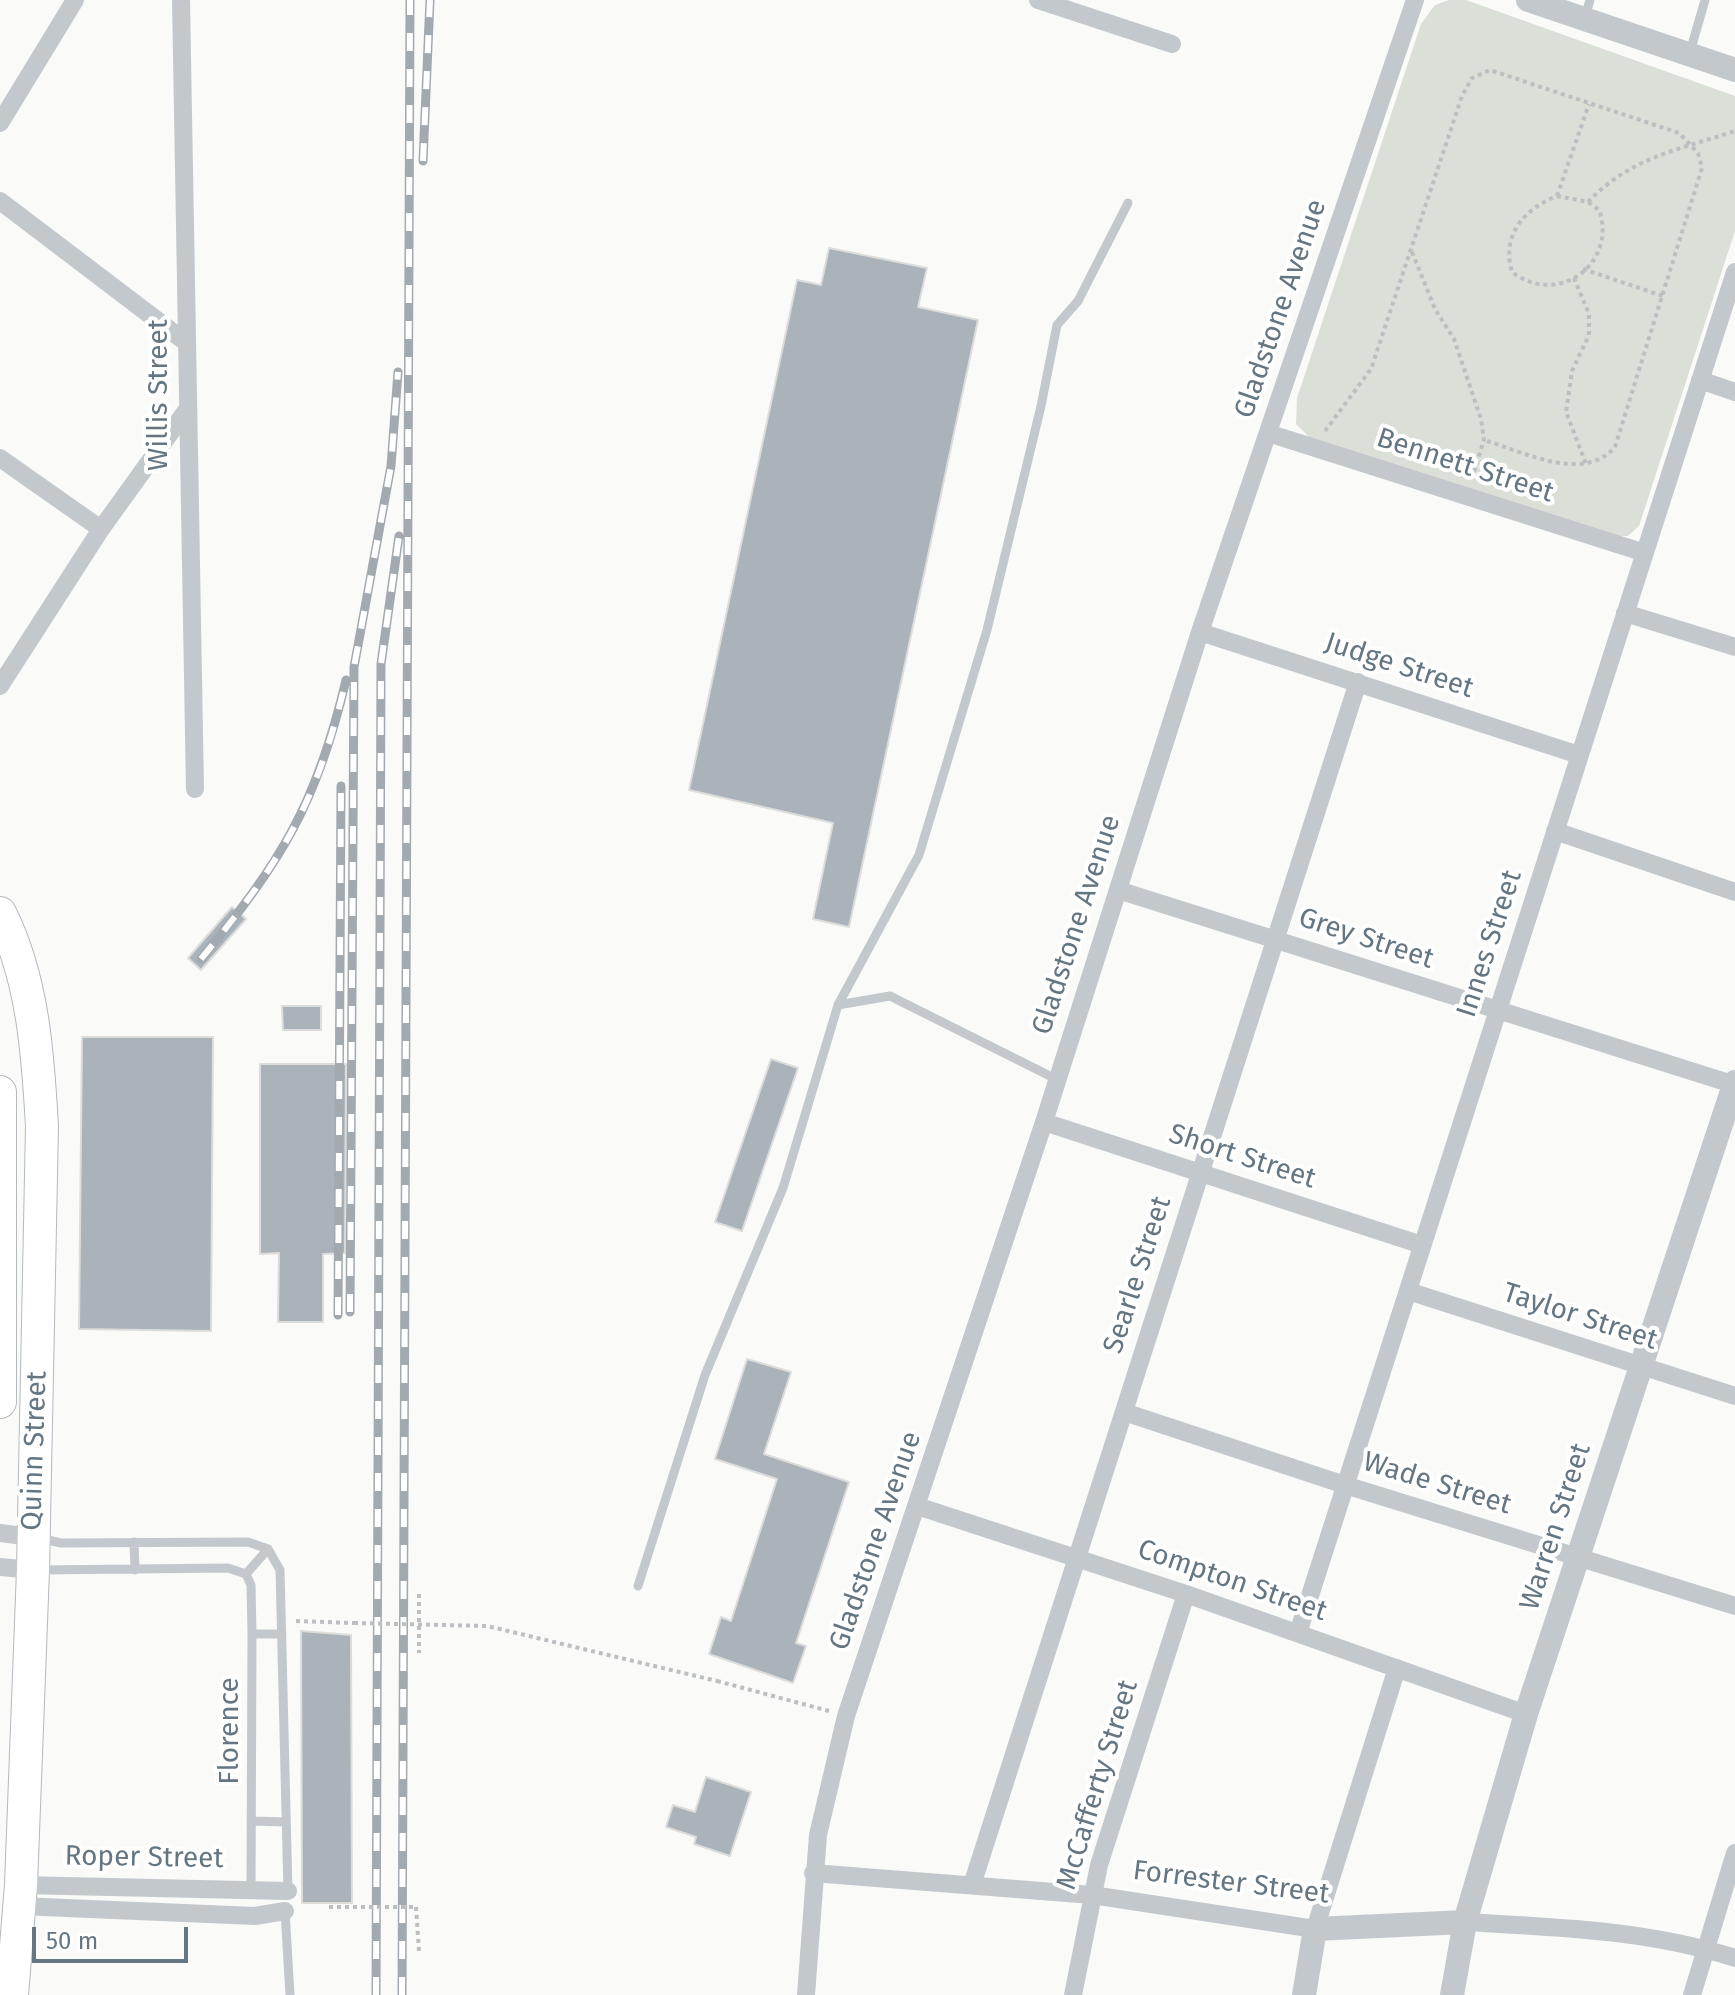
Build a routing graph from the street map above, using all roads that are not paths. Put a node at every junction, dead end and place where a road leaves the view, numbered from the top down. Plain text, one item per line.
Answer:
1 (75, 0) edge
2 (181, 0) edge
3 (1038, 0) edge
4 (1415, 0) edge
5 (1705, 0) edge
6 (1544, 3) edge
7 (1587, 10) edge
8 (1172, 44) dead end
9 (1689, 55) junction
10 (1735, 70) edge
11 (0, 123) edge
12 (0, 201) edge
13 (1128, 203) dead end
14 (1735, 272) edge
15 (187, 343) junction
16 (1700, 380) junction
17 (1735, 392) edge
18 (186, 411) junction
19 (1268, 433) junction
20 (0, 458) edge
21 (101, 529) junction
22 (1645, 553) junction
23 (1625, 613) junction
24 (1200, 632) junction
25 (1735, 647) edge
26 (1358, 682) junction
27 (0, 686) edge
28 (1579, 755) junction
29 (195, 789) dead end
30 (1555, 831) junction
31 (1118, 890) junction
32 (1735, 892) edge
33 (0, 913) edge
34 (1275, 940) junction
35 (838, 1005) junction
36 (1498, 1010) junction
37 (1056, 1079) junction
38 (1735, 1084) edge
39 (0, 1092) edge
40 (1044, 1122) junction
41 (1201, 1173) junction
42 (1422, 1245) junction
43 (1408, 1291) junction
44 (1, 1326) edge
45 (1640, 1366) junction
46 (1735, 1396) edge
47 (0, 1402) edge
48 (1124, 1412) junction
49 (1345, 1485) junction
50 (917, 1506) junction
51 (16, 1535) edge
52 (134, 1542) junction
53 (268, 1549) junction
54 (1578, 1555) junction
55 (1077, 1558) junction
56 (0, 1567) edge
57 (33, 1570) junction
58 (135, 1570) junction
59 (246, 1574) junction
60 (638, 1586) dead end
61 (1186, 1594) junction
62 (1735, 1606) edge
63 (1298, 1633) junction
64 (252, 1634) junction
65 (282, 1634) junction
66 (1397, 1668) junction
67 (1526, 1714) junction
68 (252, 1821) junction
69 (286, 1822) junction
70 (1735, 1853) edge
71 (813, 1873) junction
72 (972, 1885) junction
73 (135, 1889) junction
74 (251, 1889) junction
75 (288, 1891) junction
76 (10, 1895) edge
77 (1092, 1895) junction
78 (285, 1911) junction
79 (135, 1912) junction
80 (1465, 1922) junction
81 (1315, 1929) junction
82 (1705, 1948) junction
83 (1735, 1958) edge
84 (12, 1995) edge
85 (290, 1995) edge
86 (806, 1995) edge
87 (1073, 1995) edge
88 (1304, 1995) edge
89 (1452, 1995) edge
90 (1692, 1995) edge

1 - 11 street
2 - 15 street, Willis Street
3 - 8 street
4 - 19 street, Gladstone Avenue
5 - 9 lane
6 - 7 street
7 - 9 street
9 - 10 street
12 - 15 street
13 - 35 lane
14 - 16 street, Innes Street
15 - 18 street, Willis Street
16 - 17 street
16 - 22 street, Innes Street
18 - 21 street
18 - 29 street, Willis Street
19 - 22 street, Bennett Street
19 - 24 street, Gladstone Avenue
20 - 21 street
21 - 27 street
22 - 23 street, Innes Street
23 - 25 street
23 - 28 street, Innes Street
24 - 26 street, Judge Street
24 - 31 street, Gladstone Avenue
26 - 28 street, Judge Street
26 - 34 street, Searle Street
28 - 30 street, Innes Street
30 - 32 street
30 - 36 street, Innes Street
31 - 34 street, Grey Street
31 - 37 street, Gladstone Avenue
33 - 51 highway, Quinn Street
34 - 36 street, Grey Street
34 - 41 street, Searle Street
35 - 37 lane
35 - 60 lane
36 - 38 street, Grey Street
36 - 42 street, Innes Street
37 - 40 street, Gladstone Avenue
38 - 45 street, Warren Street
39 - 44 highway, Quinn Street
40 - 41 street, Short Street
40 - 50 street, Gladstone Avenue
41 - 42 street, Short Street
41 - 48 street, Searle Street
42 - 43 street, Innes Street
43 - 45 street, Taylor Street
43 - 49 street, Innes Street
44 - 47 highway, Quinn Street
45 - 46 street, Taylor Street
45 - 54 street, Warren Street
48 - 49 street, Wade Street
48 - 55 street, Searle Street
49 - 54 street, Wade Street
49 - 63 street, Innes Street
50 - 55 street, Compton Street
50 - 71 street, Gladstone Avenue
51 - 52 lane
51 - 57 highway, Quinn Street
52 - 53 lane
52 - 58 lane
53 - 59 lane
53 - 65 lane
54 - 62 street, Wade Street
54 - 67 street, Warren Street
55 - 61 street, Compton Street
55 - 72 street, Searle Street
56 - 57 street
57 - 58 lane
57 - 76 highway, Quinn Street
58 - 59 lane
59 - 64 lane, Florence
61 - 63 street, Compton Street
61 - 77 street, McCafferty Street
63 - 66 street, Compton Street
64 - 65 lane
64 - 68 lane, Florence
65 - 69 lane
66 - 67 street, Compton Street
66 - 81 street
67 - 80 street, Warren Street
68 - 69 lane
68 - 74 lane, Florence
69 - 75 lane
70 - 82 street
71 - 72 street, Forrester Street
71 - 86 street, Gladstone Avenue
72 - 77 street, Forrester Street
73 - 74 street, Roper Street
73 - 76 street, Roper Street
73 - 79 lane
74 - 75 street, Roper Street
75 - 78 lane
76 - 79 street, Roper Street
76 - 84 highway, Quinn Street
77 - 81 street, Forrester Street
77 - 87 street, McCafferty Street
78 - 79 street, Roper Street
78 - 85 lane
80 - 81 street, Forrester Street
80 - 82 street, Forrester Street
80 - 89 street, Warren Street
81 - 88 street
82 - 83 street, Forrester Street
82 - 90 street

